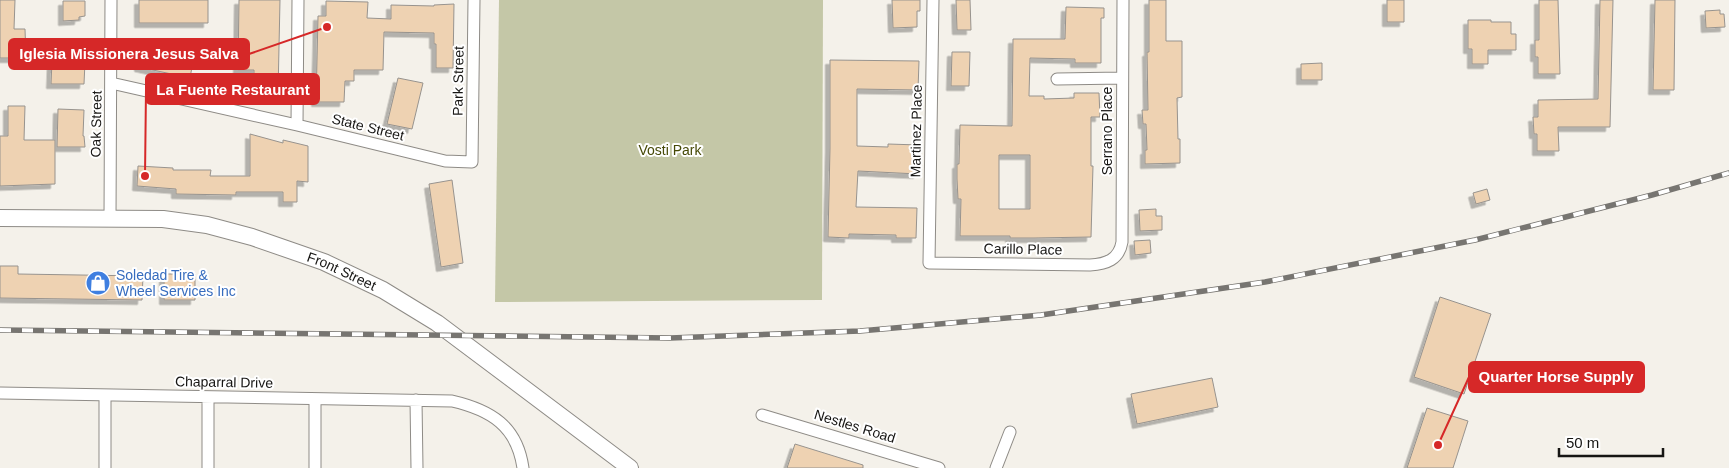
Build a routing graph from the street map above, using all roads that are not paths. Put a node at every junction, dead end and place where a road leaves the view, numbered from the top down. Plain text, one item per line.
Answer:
1 (111, 0) edge
2 (298, 0) edge
3 (474, 0) edge
4 (933, 0) edge
5 (1123, 0) edge
6 (1122, 78) junction
7 (1057, 79) dead end
8 (111, 83) junction
9 (297, 125) junction
10 (472, 162) joint
11 (0, 218) edge
12 (110, 218) junction
13 (1114, 259) joint
14 (929, 263) joint
15 (0, 393) edge
16 (105, 395) junction
17 (208, 397) junction
18 (315, 399) junction
19 (416, 400) junction
20 (762, 415) dead end
21 (1010, 432) dead end
22 (105, 468) edge
23 (208, 468) edge
24 (315, 468) edge
25 (417, 468) edge
26 (523, 468) edge
27 (630, 468) edge
28 (938, 468) edge
29 (996, 468) edge

1 - 8 street, Oak Street
2 - 9 street
3 - 10 street, Park Street
4 - 14 street, Martinez Place
5 - 6 street, Serrano Place
6 - 7 street
6 - 13 street, Serrano Place
8 - 9 street, State Street
8 - 12 street, Oak Street
9 - 10 street, State Street
11 - 12 main road, Front Street
12 - 27 main road, Front Street
13 - 14 street, Carillo Place
15 - 16 street, Chaparral Drive
16 - 17 street, Chaparral Drive
16 - 22 street
17 - 18 street, Chaparral Drive
17 - 23 street
18 - 19 street, Chaparral Drive
18 - 24 street
19 - 25 street
19 - 26 street, Chaparral Drive
20 - 28 street, Nestles Road
21 - 29 street

